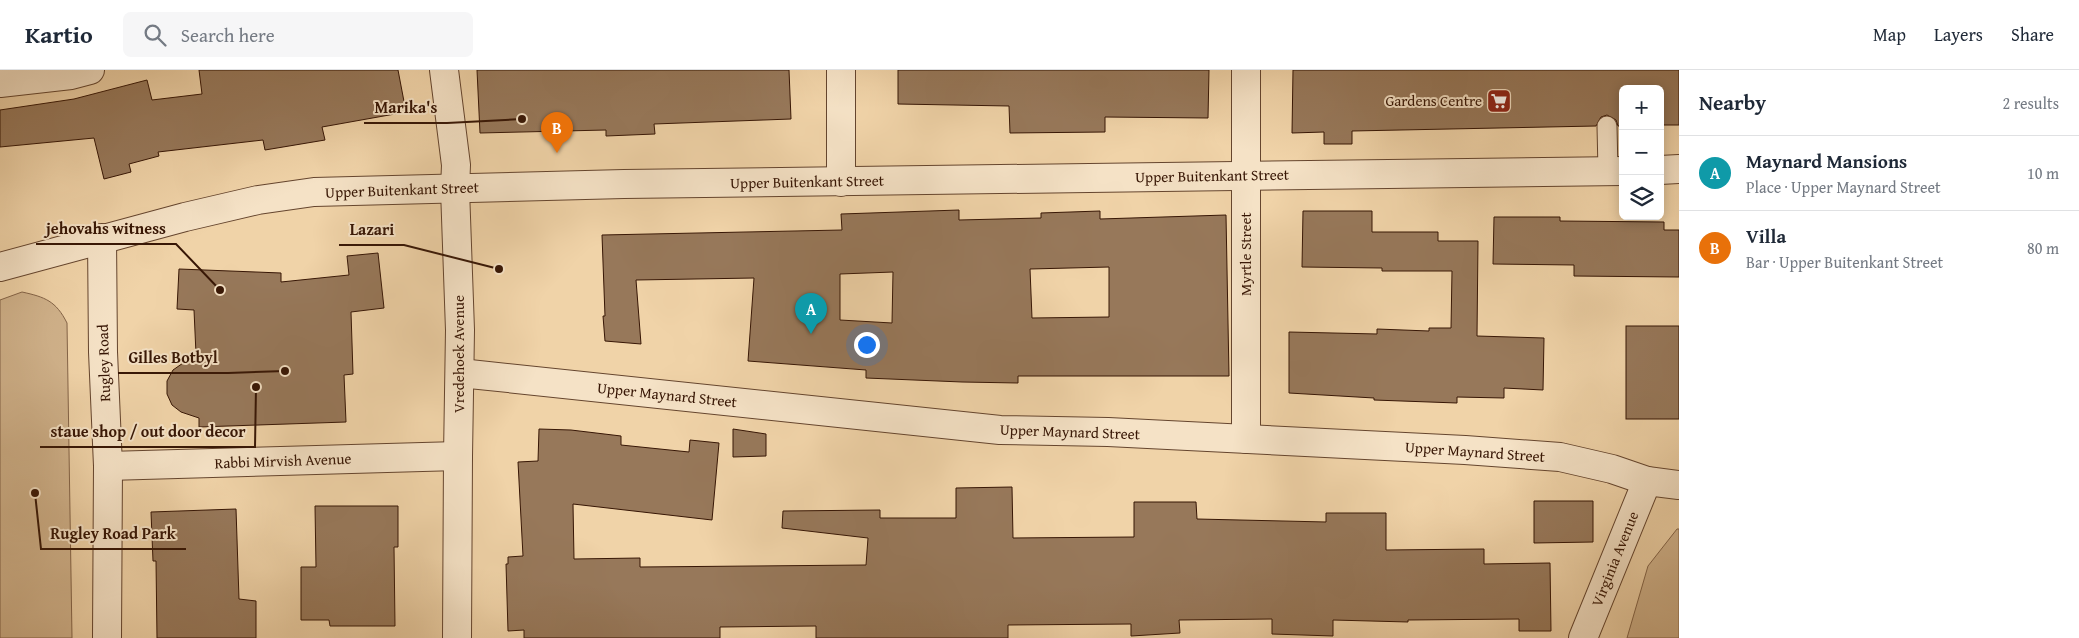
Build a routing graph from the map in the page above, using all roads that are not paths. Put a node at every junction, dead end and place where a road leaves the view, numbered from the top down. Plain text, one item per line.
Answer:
1 (90, 70) edge
2 (444, 70) edge
3 (841, 70) edge
4 (1246, 70) edge
5 (0, 83) edge
6 (1607, 126) dead end
7 (1679, 169) edge
8 (1664, 170) edge
9 (1615, 171) edge
10 (1246, 175) junction
11 (841, 182) junction
12 (455, 189) junction
13 (102, 238) junction
14 (0, 267) edge
15 (460, 373) junction
16 (1246, 439) junction
17 (458, 456) junction
18 (108, 466) junction
19 (1647, 481) junction
20 (1679, 486) edge
21 (107, 638) edge
22 (458, 638) edge
23 (1583, 638) edge

1 - 5 street
2 - 12 street, Vredehoek Avenue
3 - 11 street
4 - 10 street, Myrtle Street
6 - 9 lane
7 - 8 street
9 - 10 street, Upper Buitenkant Street
10 - 11 street, Upper Buitenkant Street
10 - 16 street, Myrtle Street
11 - 12 street, Upper Buitenkant Street
12 - 13 street, Upper Buitenkant Street
12 - 15 street, Vredehoek Avenue
13 - 14 street, Upper Buitenkant Street
13 - 18 street, Rugley Road
15 - 16 street, Upper Maynard Street
15 - 17 street, Vredehoek Avenue
16 - 19 street, Upper Maynard Street
17 - 18 street, Rabbi Mirvish Avenue
17 - 22 street, Vredehoek Avenue
18 - 21 street, Rugley Road
19 - 20 street, Upper Maynard Street
19 - 23 street, Virginia Avenue

